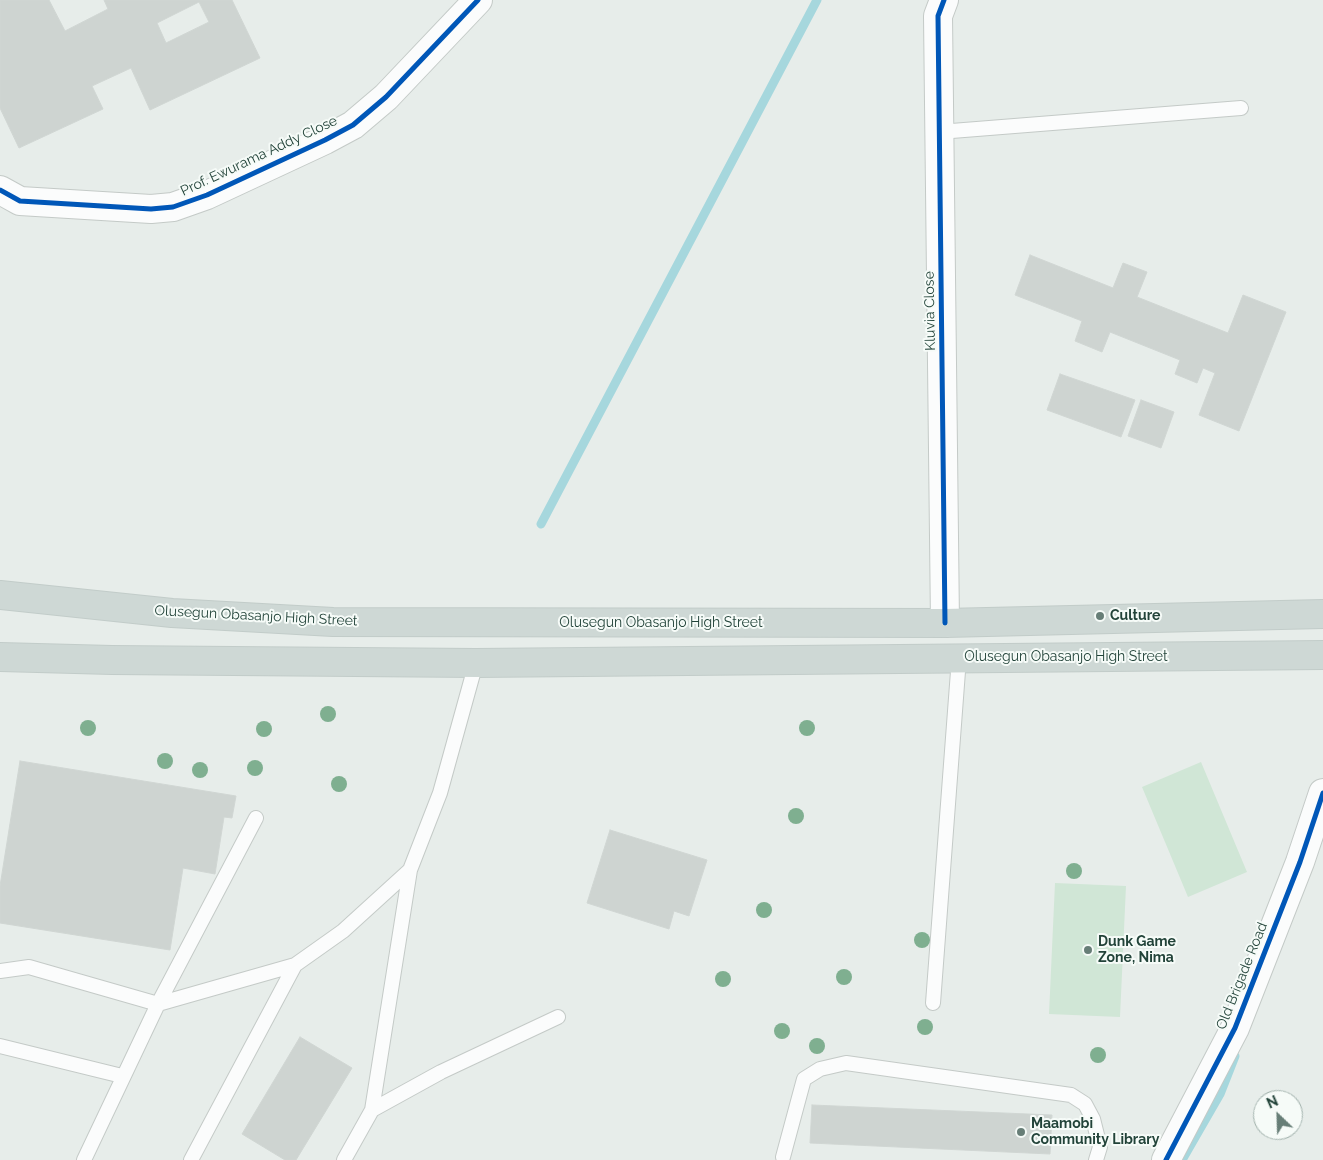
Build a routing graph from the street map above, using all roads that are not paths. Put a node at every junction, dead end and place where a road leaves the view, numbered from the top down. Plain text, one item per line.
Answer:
1 (478, 0) edge
2 (944, 0) edge
3 (1241, 108) dead end
4 (939, 132) junction
5 (0, 190) edge
6 (0, 595) edge
7 (1323, 614) edge
8 (945, 623) junction
9 (1323, 655) edge
10 (0, 657) edge
11 (959, 658) junction
12 (476, 663) junction
13 (1323, 793) edge
14 (256, 818) dead end
15 (410, 870) junction
16 (295, 965) junction
17 (0, 971) edge
18 (934, 1003) dead end
19 (158, 1004) junction
20 (558, 1018) dead end
21 (0, 1046) edge
22 (122, 1076) junction
23 (372, 1110) junction
24 (783, 1158) dead end
25 (84, 1160) edge
26 (192, 1160) edge
27 (344, 1160) edge
28 (1096, 1160) edge
29 (1166, 1160) edge

1 - 5 street, Prof. Ewurama Addy Close
2 - 4 street, Kluvia Close
3 - 4 lane
4 - 8 street, Kluvia Close
6 - 8 main road, Olusegun Obasanjo High Street
7 - 8 main road, Olusegun Obasanjo High Street
9 - 11 main road, Olusegun Obasanjo High Street
10 - 12 main road, Olusegun Obasanjo High Street
11 - 12 main road, Olusegun Obasanjo High Street
11 - 18 lane
12 - 15 lane
13 - 29 street, Old Brigade Road
14 - 19 lane
15 - 16 lane
15 - 23 lane
16 - 19 lane
16 - 26 lane
17 - 19 lane
19 - 22 lane
20 - 23 lane
21 - 22 lane
22 - 25 lane
23 - 27 lane
24 - 28 lane

